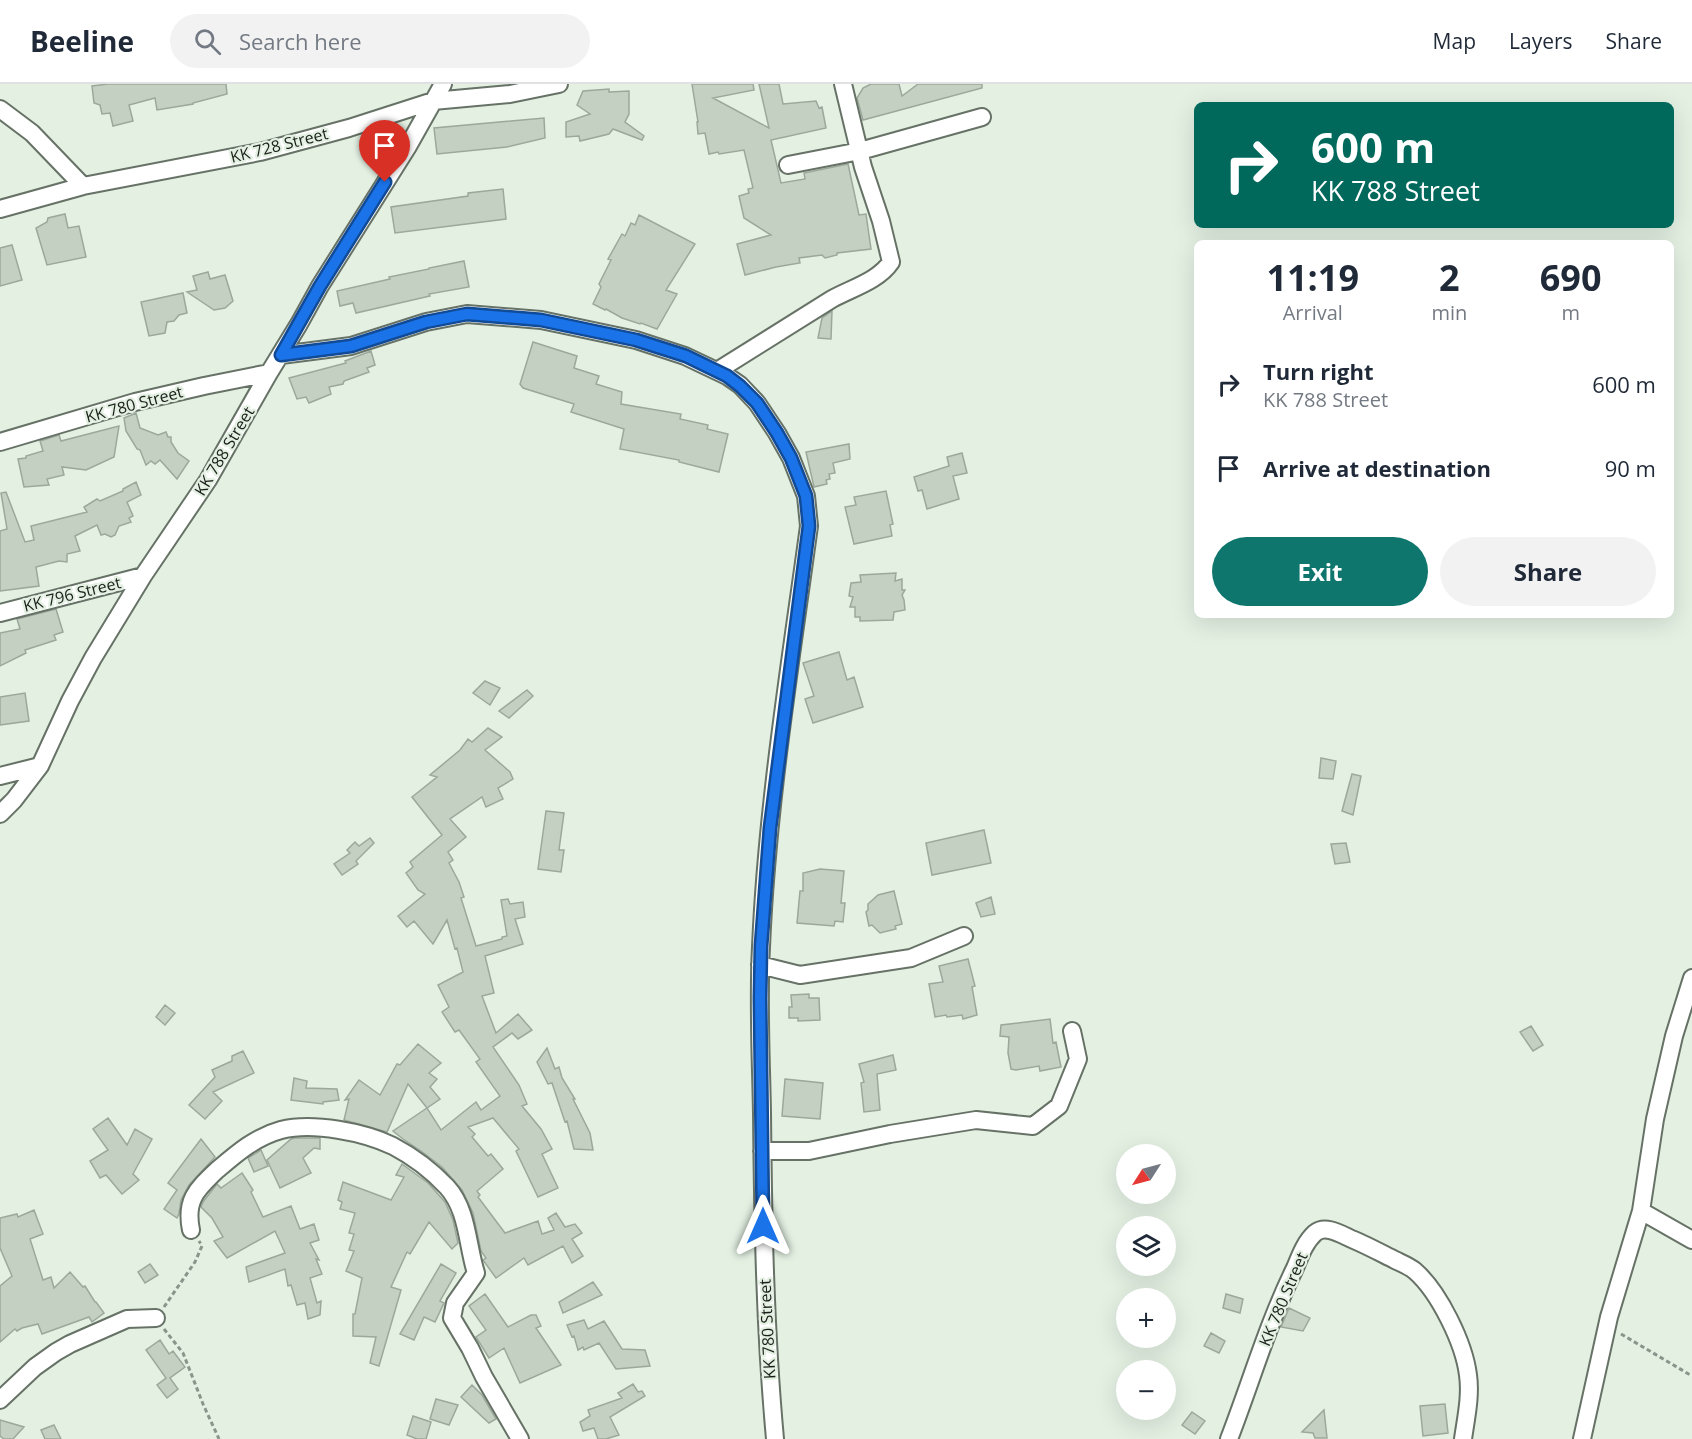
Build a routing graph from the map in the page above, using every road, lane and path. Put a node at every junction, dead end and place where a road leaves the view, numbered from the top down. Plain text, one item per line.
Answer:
1 (442, 84) edge
2 (559, 84) edge
3 (843, 84) edge
4 (433, 101) junction
5 (0, 109) edge
6 (982, 117) dead end
7 (860, 151) junction
8 (788, 165) dead end
9 (84, 186) junction
10 (0, 209) edge
11 (281, 355) junction
12 (717, 371) junction
13 (269, 373) junction
14 (0, 442) edge
15 (143, 576) junction
16 (0, 613) edge
17 (40, 766) junction
18 (0, 776) edge
19 (0, 814) edge
20 (964, 936) dead end
21 (760, 965) junction
22 (1692, 978) edge
23 (1072, 1031) dead end
24 (762, 1151) junction
25 (1641, 1211) junction
26 (191, 1230) joint
27 (1692, 1240) edge
28 (156, 1318) junction
29 (1607, 1326) junction
30 (1692, 1376) edge
31 (0, 1400) edge
32 (219, 1439) edge
33 (520, 1439) edge
34 (775, 1439) edge
35 (1228, 1439) edge
36 (1463, 1439) edge
37 (1582, 1439) edge

1 - 4 street, KK 788 Street
2 - 4 street, KK 728 Street
3 - 7 street
4 - 9 street, KK 728 Street
4 - 11 street, KK 788 Street
5 - 9 street
6 - 7 street
7 - 8 street
7 - 12 street
9 - 10 street, KK 728 Street
11 - 12 street, KK 780 Street
11 - 13 street, KK 788 Street
12 - 21 street, KK 780 Street
13 - 14 street, KK 780 Street
13 - 15 street, KK 788 Street
15 - 16 street, KK 796 Street
15 - 17 street, KK 788 Street
17 - 18 street
17 - 19 street, KK 788 Street
20 - 21 street
21 - 24 street, KK 780 Street
22 - 25 street
23 - 24 street
24 - 34 street, KK 780 Street
25 - 27 street
25 - 29 street
26 - 28 path
26 - 33 street
28 - 31 street
28 - 32 path
29 - 30 path
29 - 37 street
35 - 36 street, KK 780 Street

